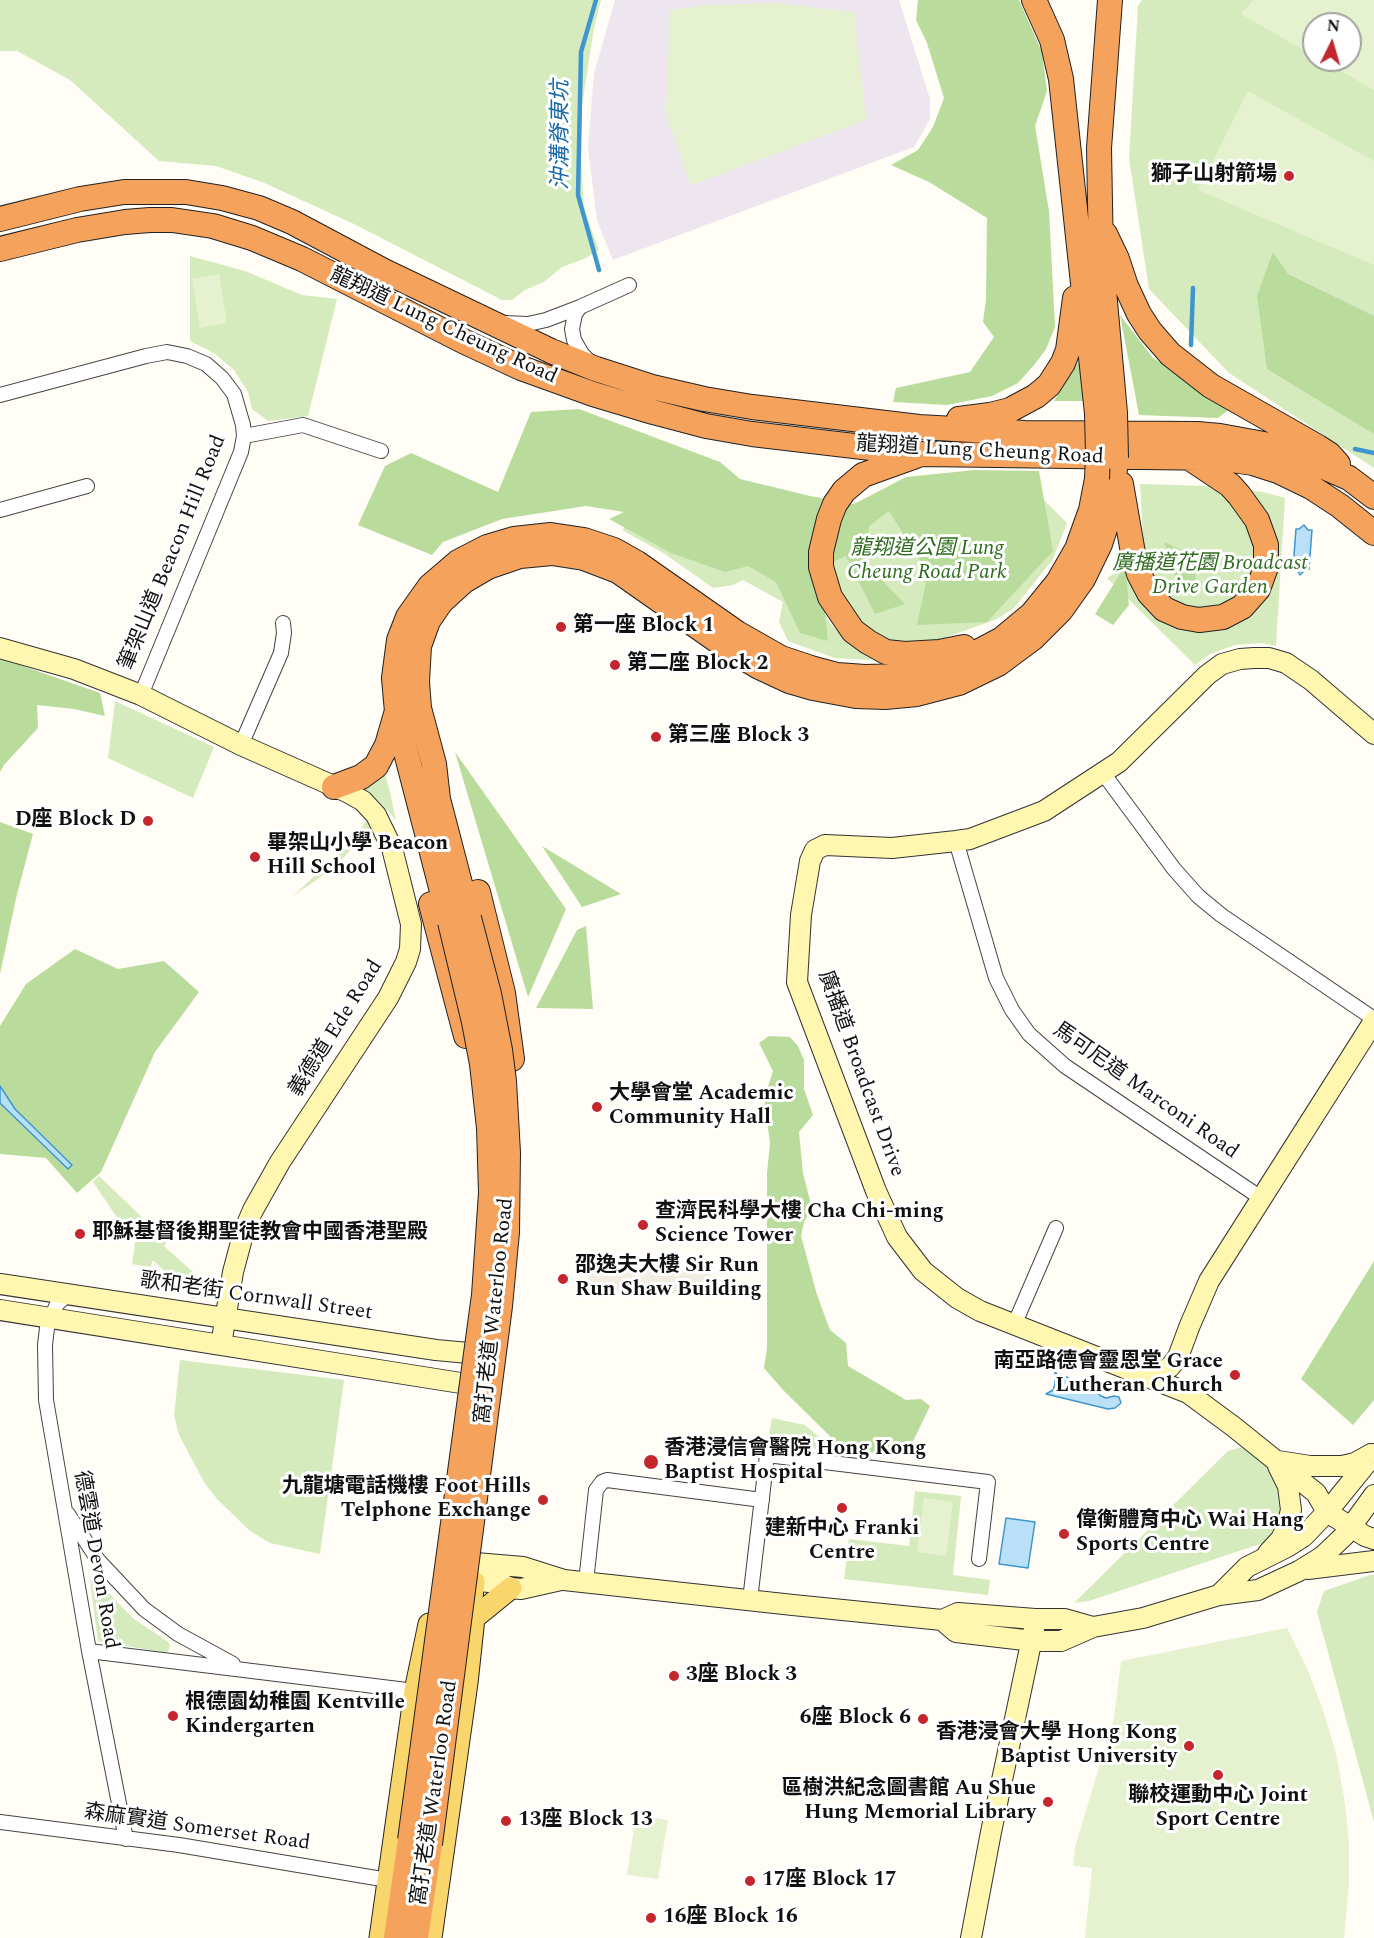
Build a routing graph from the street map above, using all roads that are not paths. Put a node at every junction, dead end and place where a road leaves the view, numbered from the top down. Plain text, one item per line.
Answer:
1 (1034, 0) edge
2 (1110, 0) edge
3 (0, 219) edge
4 (1101, 227) junction
5 (0, 249) edge
6 (1082, 264) junction
7 (629, 285) dead end
8 (580, 307) junction
9 (483, 320) junction
10 (1098, 337) junction
11 (596, 369) junction
12 (0, 395) edge
13 (1106, 413) junction
14 (919, 427) junction
15 (244, 436) junction
16 (381, 451) dead end
17 (922, 453) junction
18 (1191, 459) junction
19 (1349, 478) junction
20 (87, 486) dead end
21 (1374, 497) edge
22 (1114, 508) junction
23 (0, 510) edge
24 (1374, 533) edge
25 (283, 623) dead end
26 (1002, 639) junction
27 (0, 648) edge
28 (141, 695) junction
29 (397, 712) junction
30 (1374, 734) edge
31 (402, 737) junction
32 (241, 745) junction
33 (434, 764) junction
34 (1103, 773) junction
35 (334, 787) junction
36 (956, 841) junction
37 (460, 920) junction
38 (1374, 1020) edge
39 (512, 1059) junction
40 (475, 1070) junction
41 (1261, 1198) junction
42 (1056, 1228) dead end
43 (0, 1284) edge
44 (68, 1294) junction
45 (0, 1310) edge
46 (226, 1318) junction
47 (50, 1319) junction
48 (1015, 1323) junction
49 (221, 1345) junction
50 (467, 1352) junction
51 (505, 1357) junction
52 (1178, 1357) junction
53 (1145, 1375) junction
54 (461, 1382) junction
55 (500, 1389) junction
56 (1188, 1393) junction
57 (1374, 1453) edge
58 (1276, 1461) junction
59 (1374, 1495) edge
60 (762, 1500) junction
61 (1333, 1505) junction
62 (66, 1509) junction
63 (1361, 1519) edge
64 (1374, 1539) edge
65 (979, 1559) dead end
66 (1263, 1559) junction
67 (1374, 1561) edge
68 (439, 1568) junction
69 (475, 1571) junction
70 (1299, 1571) junction
71 (564, 1580) junction
72 (586, 1582) junction
73 (511, 1588) junction
74 (1219, 1595) junction
75 (750, 1600) junction
76 (474, 1618) junction
77 (1035, 1619) junction
78 (942, 1620) junction
79 (1093, 1627) junction
80 (1033, 1641) junction
81 (89, 1651) junction
82 (242, 1668) junction
83 (417, 1682) junction
84 (467, 1683) junction
85 (0, 1822) edge
86 (126, 1839) junction
87 (420, 1842) junction
88 (388, 1880) junction
89 (380, 1938) edge
90 (396, 1938) edge
91 (416, 1938) edge
92 (431, 1938) edge
93 (971, 1938) edge

1 - 6 highway
2 - 4 highway
3 - 9 highway, 龍翔道 Lung Cheung Road
4 - 10 highway
4 - 19 highway
5 - 17 highway, 龍翔道 Lung Cheung Road
6 - 10 highway
6 - 14 highway
7 - 8 street
8 - 9 street
8 - 11 street
9 - 11 highway, 龍翔道 Lung Cheung Road
10 - 13 highway, 窩打老道 Waterloo Road
11 - 14 highway, 龍翔道 Lung Cheung Road
12 - 15 street, 筆架山道 Beacon Hill Road
13 - 22 highway, 窩打老道 Waterloo Road, bridge
13 - 22 highway, 窩打老道 Waterloo Road, bridge
14 - 19 highway, 龍翔道 Lung Cheung Road
15 - 16 street
15 - 28 street, 筆架山道 Beacon Hill Road
17 - 18 highway, 龍翔道 Lung Cheung Road
17 - 26 highway
18 - 22 highway, 窩打老道 Waterloo Road
18 - 24 highway, 龍翔道 Lung Cheung Road
19 - 21 highway, 龍翔道 Lung Cheung Road
20 - 23 street
22 - 26 highway, 窩打老道 Waterloo Road
22 - 33 highway, 窩打老道 Waterloo Road
25 - 32 street
26 - 29 highway, 窩打老道 Waterloo Road
27 - 28 street, 義德道 Ede Road
28 - 32 street, 義德道 Ede Road
29 - 31 highway, 窩打老道 Waterloo Road
29 - 35 highway
30 - 34 street, 廣播道 Broadcast Drive
31 - 37 highway, 窩打老道 Waterloo Road
31 - 40 highway
32 - 35 street, 義德道 Ede Road
33 - 37 highway, 窩打老道 Waterloo Road
33 - 39 highway
34 - 36 street, 廣播道 Broadcast Drive
34 - 38 street
35 - 46 street, 義德道 Ede Road
36 - 41 street, 馬可尼道 Marconi Road
36 - 48 street, 廣播道 Broadcast Drive
37 - 87 highway, 窩打老道 Waterloo Road, bridge
38 - 41 street
39 - 40 main road
39 - 51 main road, 窩打老道 Waterloo Road
40 - 50 main road, 窩打老道 Waterloo Road
41 - 52 street
42 - 48 street
43 - 44 street, 歌和老街 Cornwall Street
44 - 46 street, 歌和老街 Cornwall Street
44 - 47 street, 德雲道 Devon Road
45 - 47 street
46 - 49 street, 義德道 Ede Road
46 - 50 street, 歌和老街 Cornwall Street
47 - 49 street
47 - 62 street, 德雲道 Devon Road
48 - 53 street, 廣播道 Broadcast Drive
49 - 54 street
50 - 51 street, 歌和老街 Cornwall Street
50 - 54 main road, 窩打老道 Waterloo Road
51 - 55 main road, 窩打老道 Waterloo Road
52 - 53 street
52 - 56 street
53 - 56 street, 廣播道 Broadcast Drive
54 - 55 street
54 - 68 main road, 窩打老道 Waterloo Road
55 - 69 main road, 窩打老道 Waterloo Road
56 - 58 street, 廣播道 Broadcast Drive
57 - 58 street
57 - 61 street
58 - 61 street, 廣播道 Broadcast Drive
58 - 66 street
59 - 63 street
60 - 65 street
60 - 72 street
60 - 75 street
61 - 63 street, 廣播道 Broadcast Drive
61 - 66 street
62 - 81 street, 德雲道 Devon Road
62 - 82 street
63 - 64 street, 廣播道 Broadcast Drive
63 - 70 street
66 - 74 street
67 - 70 street
68 - 69 street
68 - 83 main road, 窩打老道 Waterloo Road
69 - 71 street
69 - 73 street
69 - 76 main road, 窩打老道 Waterloo Road
70 - 74 street
71 - 72 street
71 - 73 street
72 - 75 street
73 - 76 main road
74 - 79 street
75 - 78 street
76 - 84 main road, 窩打老道 Waterloo Road
77 - 78 street
77 - 79 street
77 - 80 street
78 - 80 street
79 - 80 street
80 - 93 street
81 - 82 street
81 - 86 street, 德雲道 Devon Road
82 - 83 street
83 - 84 main road
83 - 88 main road, 窩打老道 Waterloo Road
84 - 92 main road, 窩打老道 Waterloo Road
85 - 86 street, 森麻實道 Somerset Road
86 - 88 street, 森麻實道 Somerset Road
87 - 90 highway, 窩打老道 Waterloo Road
87 - 91 highway, 窩打老道 Waterloo Road
88 - 89 main road, 窩打老道 Waterloo Road

